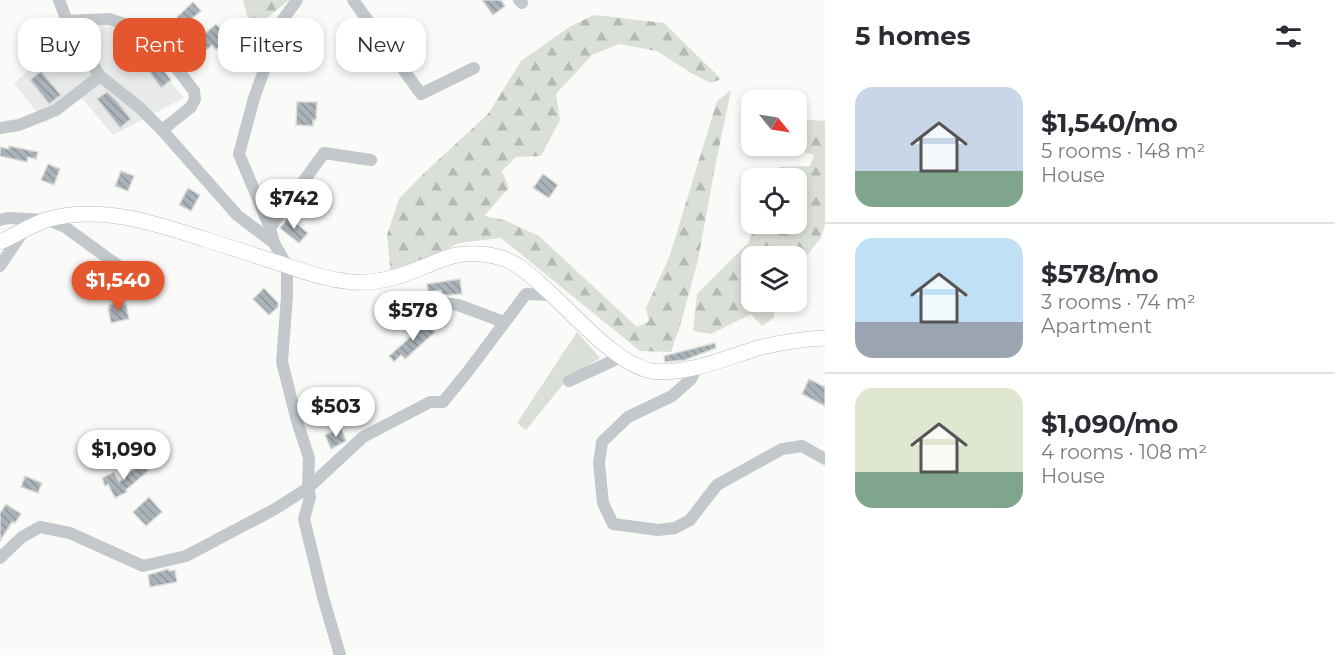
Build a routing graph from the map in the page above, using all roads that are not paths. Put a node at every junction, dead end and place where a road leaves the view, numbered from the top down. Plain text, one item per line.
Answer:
1 (59, 0) edge
2 (297, 0) edge
3 (353, 0) edge
4 (66, 18) edge
5 (101, 19) edge
6 (474, 68) dead end
7 (98, 72) edge
8 (100, 76) junction
9 (0, 128) edge
10 (162, 130) junction
11 (371, 160) dead end
12 (0, 220) edge
13 (48, 220) junction
14 (270, 228) junction
15 (23, 232) junction
16 (0, 242) edge
17 (274, 243) junction
18 (0, 266) edge
19 (287, 266) junction
20 (120, 267) dead end
21 (554, 295) junction
22 (412, 298) dead end
23 (504, 322) junction
24 (825, 338) edge
25 (621, 357) junction
26 (696, 367) junction
27 (568, 381) dead end
28 (825, 459) edge
29 (308, 488) junction
30 (0, 558) edge
31 (340, 655) edge

1 - 4 street
2 - 14 street
3 - 6 street
5 - 10 street
7 - 8 street
8 - 9 street
8 - 10 street
10 - 17 street
11 - 14 street
12 - 13 street
13 - 15 main road
13 - 19 main road
13 - 20 street
14 - 17 street
15 - 16 main road
15 - 18 street
17 - 19 street
19 - 21 main road
19 - 29 street
21 - 23 street
21 - 25 main road
22 - 23 street
23 - 29 street
24 - 26 main road
25 - 26 main road
25 - 27 street
26 - 28 street
29 - 30 street
29 - 31 street

